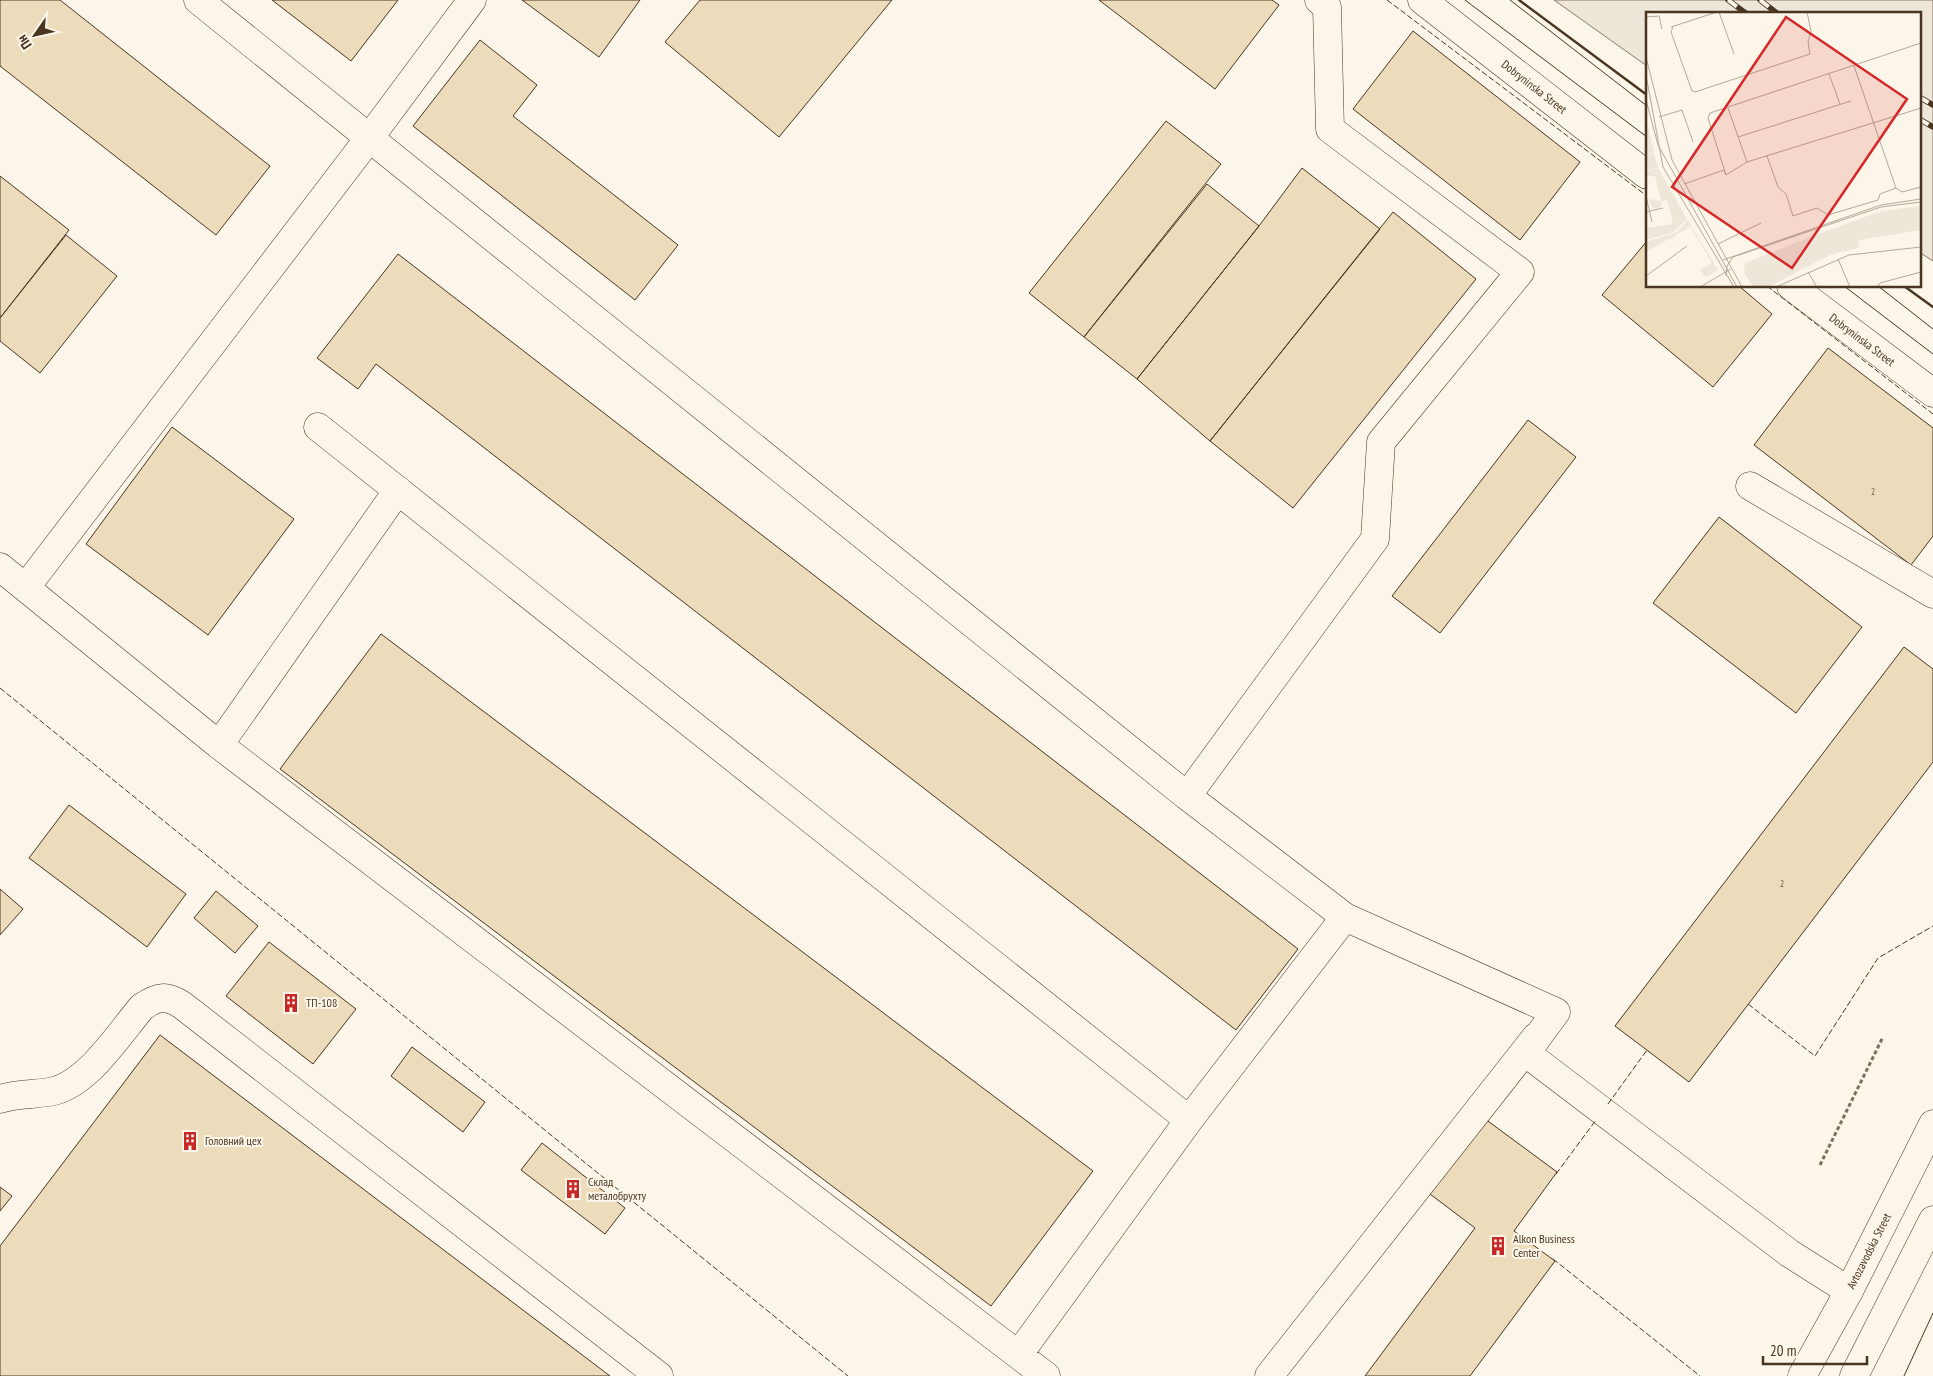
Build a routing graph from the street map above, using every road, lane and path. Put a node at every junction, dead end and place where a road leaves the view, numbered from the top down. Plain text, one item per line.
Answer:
1 (198, 0) edge
2 (472, 0) edge
3 (1319, 0) edge
4 (1422, 0) edge
5 (370, 137) junction
6 (1646, 174) edge
7 (1793, 288) edge
8 (1933, 393) edge
9 (318, 427) dead end
10 (1750, 486) dead end
11 (398, 490) junction
12 (0, 567) edge
13 (26, 587) junction
14 (1933, 594) edge
15 (219, 745) junction
16 (1187, 796) junction
17 (1345, 916) junction
18 (1556, 1012) junction
19 (1883, 1037) dead end
20 (0, 1098) edge
21 (1189, 1120) junction
22 (1933, 1124) edge
23 (1820, 1164) dead end
24 (1933, 1220) edge
25 (1849, 1291) junction
26 (1019, 1354) junction
27 (659, 1376) edge
28 (1046, 1376) edge
29 (1269, 1376) edge
30 (1802, 1376) edge
31 (1854, 1376) edge

1 - 5 main road
2 - 5 main road
3 - 16 main road
4 - 6 main road, Dobryninska Street
5 - 13 main road
5 - 16 main road
7 - 8 main road, Dobryninska Street
9 - 11 main road
10 - 14 main road
11 - 15 main road
11 - 21 main road
12 - 13 main road
13 - 15 main road
15 - 26 main road
16 - 17 main road
17 - 18 main road
17 - 21 main road
18 - 25 main road
18 - 29 main road
19 - 23 path
20 - 27 main road
21 - 26 main road
22 - 25 main road, Avtozavodska Street
24 - 31 main road
25 - 30 main road, Avtozavodska Street
26 - 28 main road

